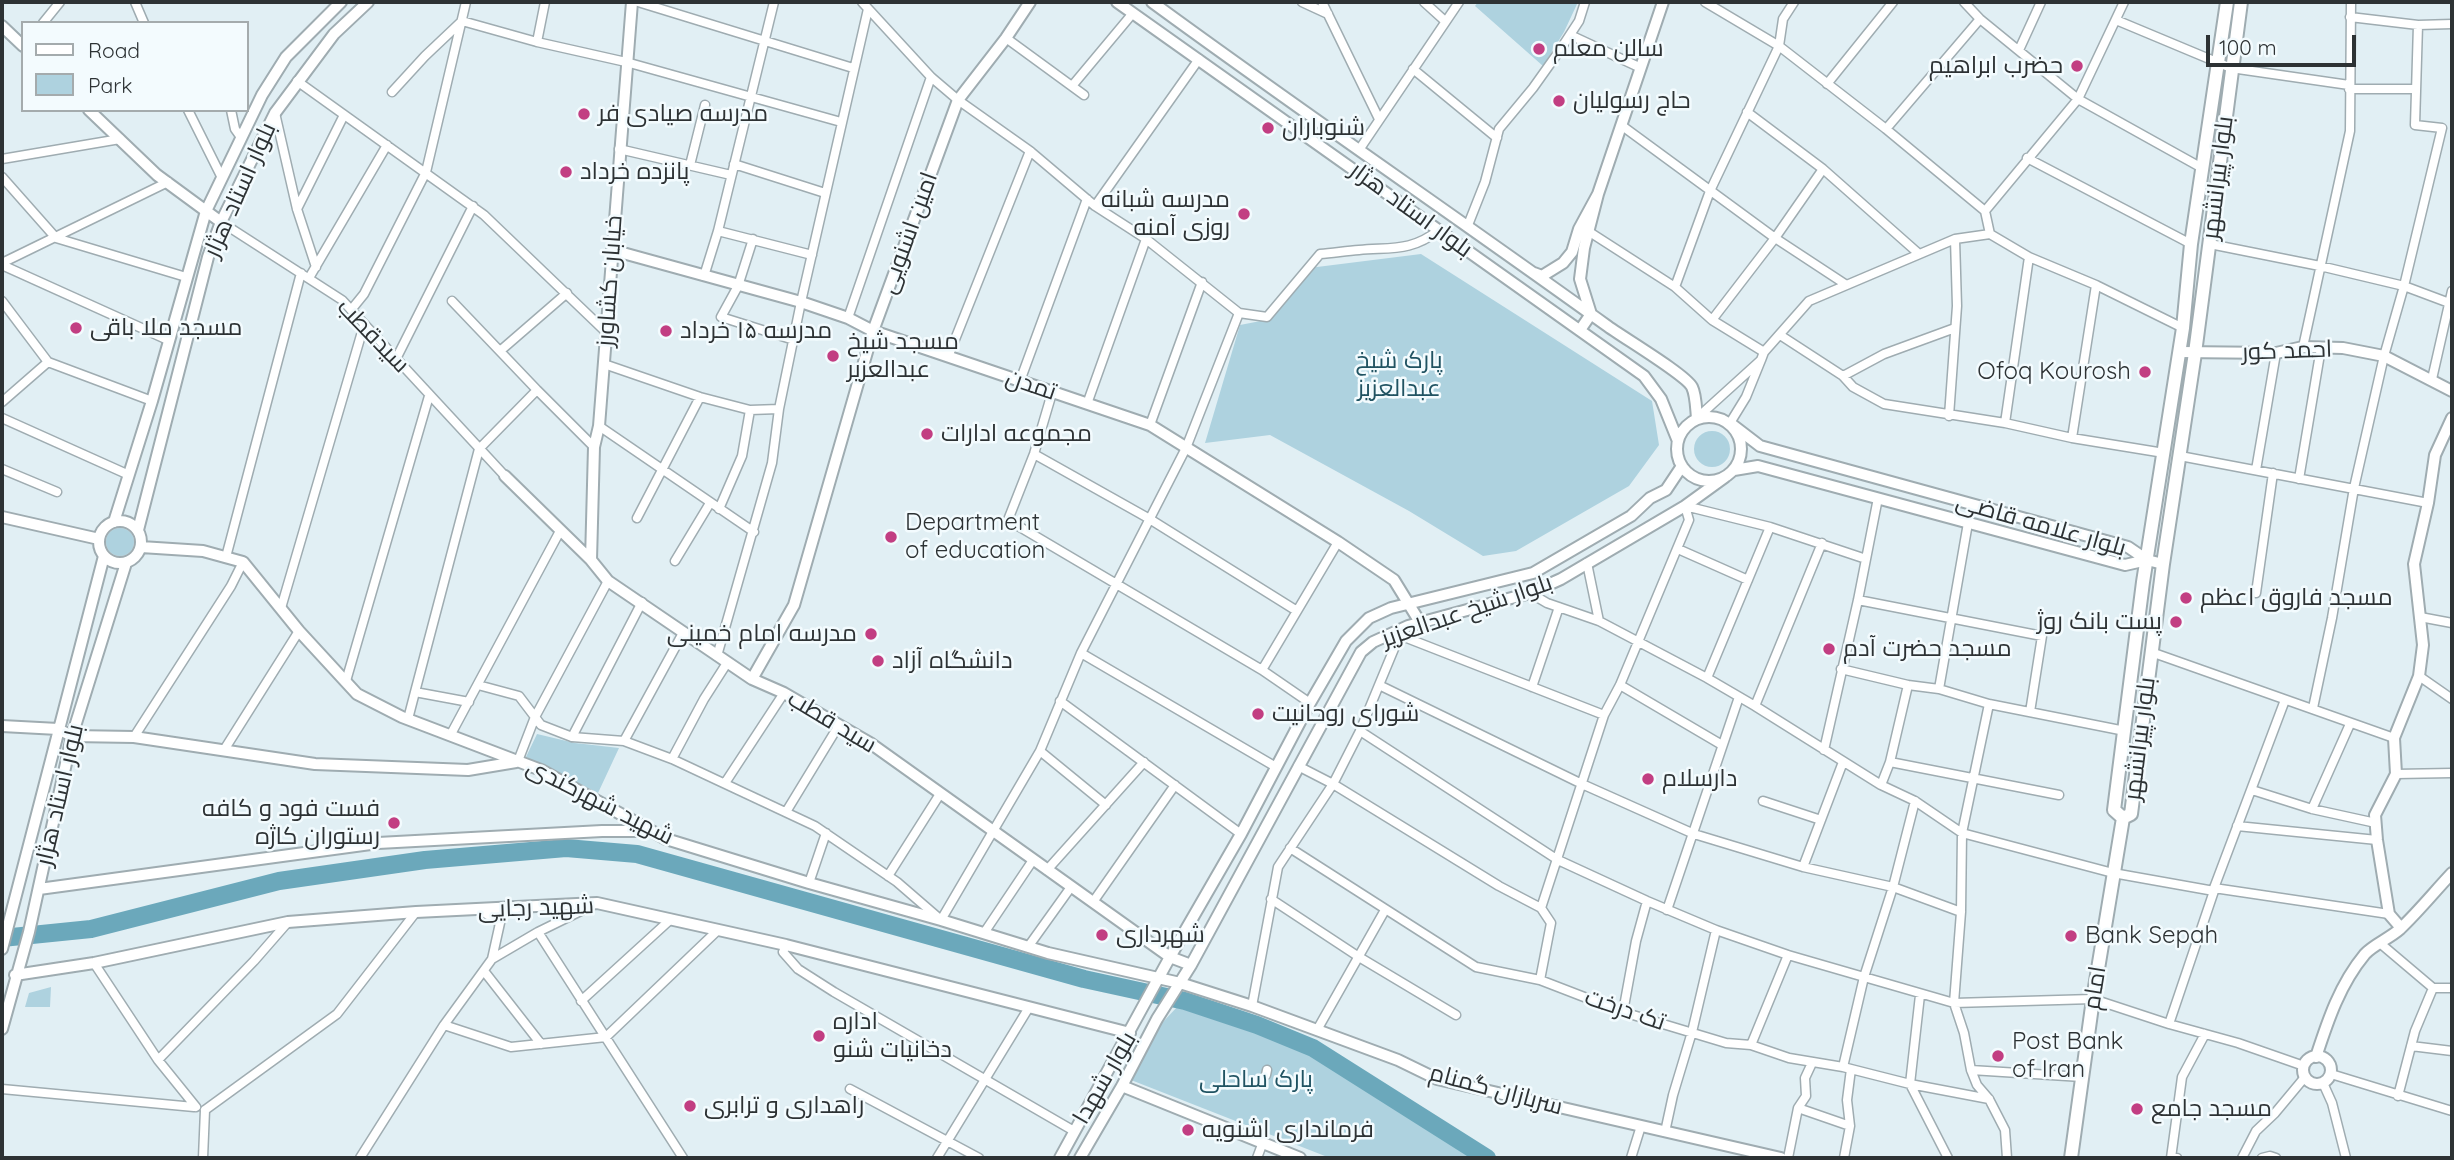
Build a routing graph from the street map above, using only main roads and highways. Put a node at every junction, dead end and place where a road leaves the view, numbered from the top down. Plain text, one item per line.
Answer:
1 (2227, 2) edge
2 (2241, 2) edge
3 (2225, 66) junction
4 (2123, 818) junction
5 (2071, 1158) edge

1 - 3 main road, بلوار پیرانشهر
2 - 3 main road, بلوار پیرانشهر
3 - 4 main road, بلوار پیرانشهر
3 - 4 main road, بلوار پیرانشهر
4 - 5 main road, امام

